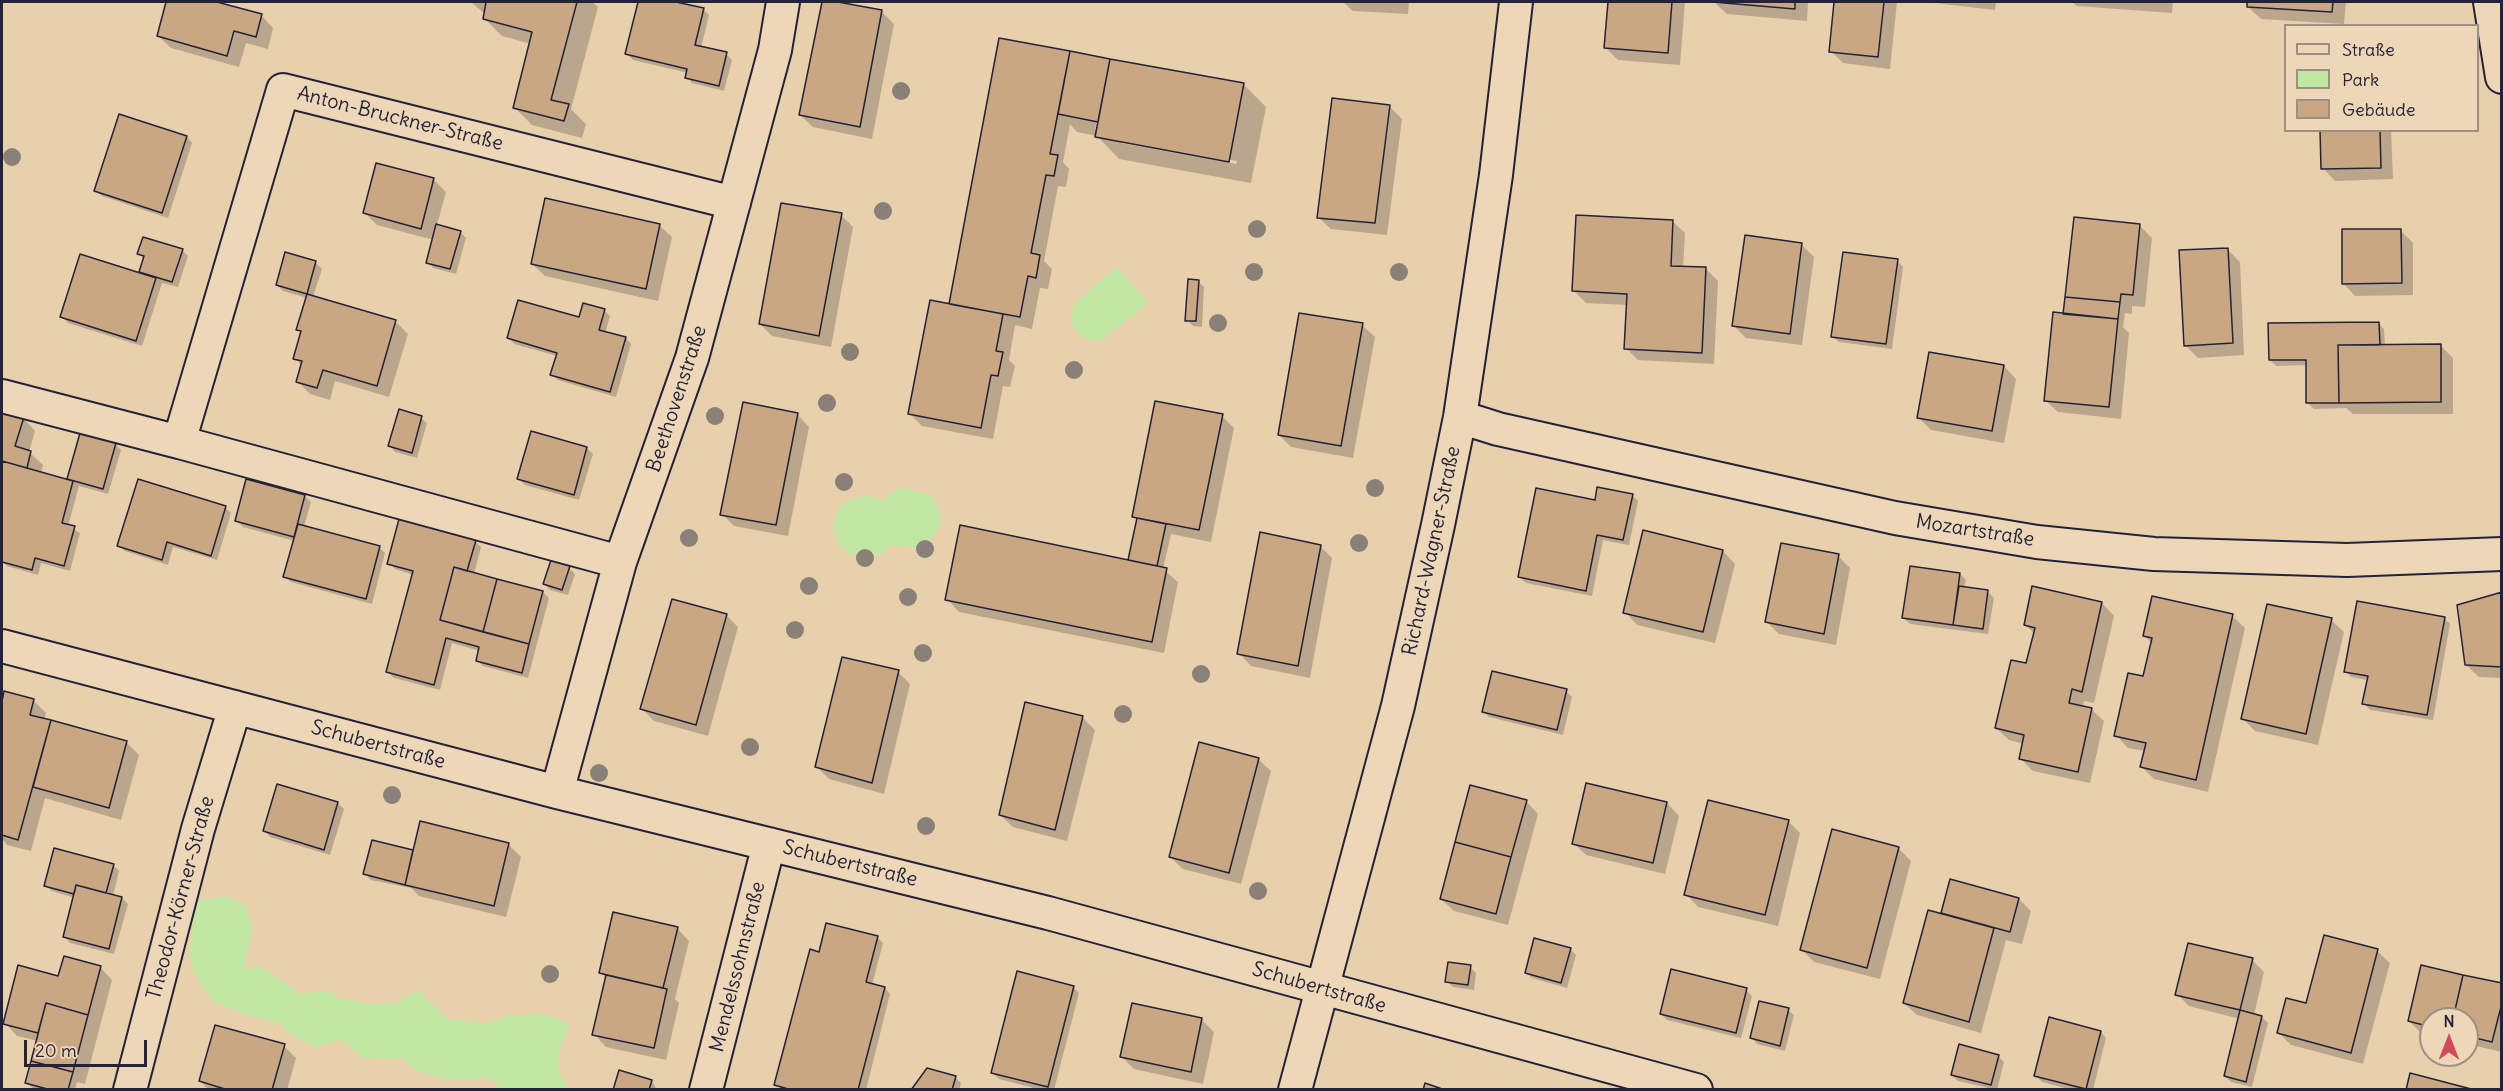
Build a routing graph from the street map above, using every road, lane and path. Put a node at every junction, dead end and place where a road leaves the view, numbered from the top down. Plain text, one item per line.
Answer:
1 (783, 2) edge
2 (1516, 2) edge
3 (2490, 2) edge
4 (2502, 77) edge
5 (734, 202) junction
6 (2, 396) edge
7 (1460, 417) junction
8 (179, 442) junction
9 (2502, 554) edge
10 (620, 562) junction
11 (2, 646) edge
12 (234, 707) junction
13 (557, 792) junction
14 (769, 844) junction
15 (1322, 989) junction
16 (130, 1089) edge
17 (706, 1089) edge
18 (1295, 1089) edge
19 (1696, 1089) edge

1 - 5 street, Beethovenstraße
2 - 7 street, Richard-Wagner-Straße
3 - 4 street
5 - 8 street, Anton-Bruckner-Straße
5 - 10 street, Beethovenstraße
6 - 8 street
7 - 9 street, Mozartstraße
7 - 15 street, Richard-Wagner-Straße
8 - 10 street
10 - 13 street, Beethovenstraße
11 - 12 street, Schubertstraße
12 - 13 street, Schubertstraße
12 - 16 street, Theodor-Körner-Straße
13 - 14 street, Schubertstraße
14 - 15 street, Schubertstraße
14 - 17 street, Mendelssohnstraße
15 - 18 street, Richard-Wagner-Straße
15 - 19 street, Schubertstraße

